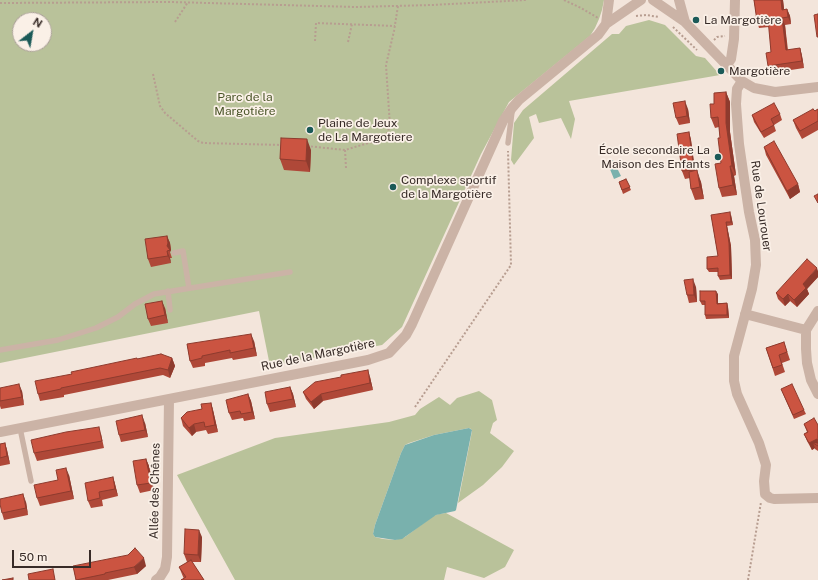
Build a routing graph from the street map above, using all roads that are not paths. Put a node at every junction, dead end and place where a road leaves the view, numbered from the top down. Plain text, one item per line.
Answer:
1 (609, 0) edge
2 (641, 0) edge
3 (653, 0) edge
4 (679, 0) edge
5 (735, 0) edge
6 (685, 22) junction
7 (606, 24) junction
8 (727, 65) junction
9 (742, 81) junction
10 (818, 87) edge
11 (512, 108) junction
12 (508, 143) road end
13 (174, 253) dead end
14 (290, 272) dead end
15 (189, 288) junction
16 (168, 291) junction
17 (170, 310) dead end
18 (818, 311) edge
19 (745, 314) junction
20 (806, 330) junction
21 (0, 350) edge
22 (818, 394) edge
23 (169, 399) junction
24 (20, 428) junction
25 (0, 432) edge
26 (30, 481) dead end
27 (818, 498) edge
28 (156, 580) edge

1 - 7 street
2 - 7 street, Rue de la Margotière
3 - 6 street
4 - 6 street
5 - 8 street
6 - 8 street
7 - 11 street, Rue de la Margotière
8 - 9 street
9 - 10 street
9 - 19 street, Rue de Lourouer
11 - 12 lane
11 - 23 street, Rue de la Margotière
13 - 15 lane
14 - 15 lane
15 - 16 lane
16 - 17 lane
16 - 21 lane
18 - 20 street
19 - 20 street
19 - 27 street, Rue de Lourouer
20 - 22 street
23 - 24 street, Rue de la Margotière
23 - 28 street, Allée des Chênes
24 - 25 street, Rue de la Margotière
24 - 26 lane

